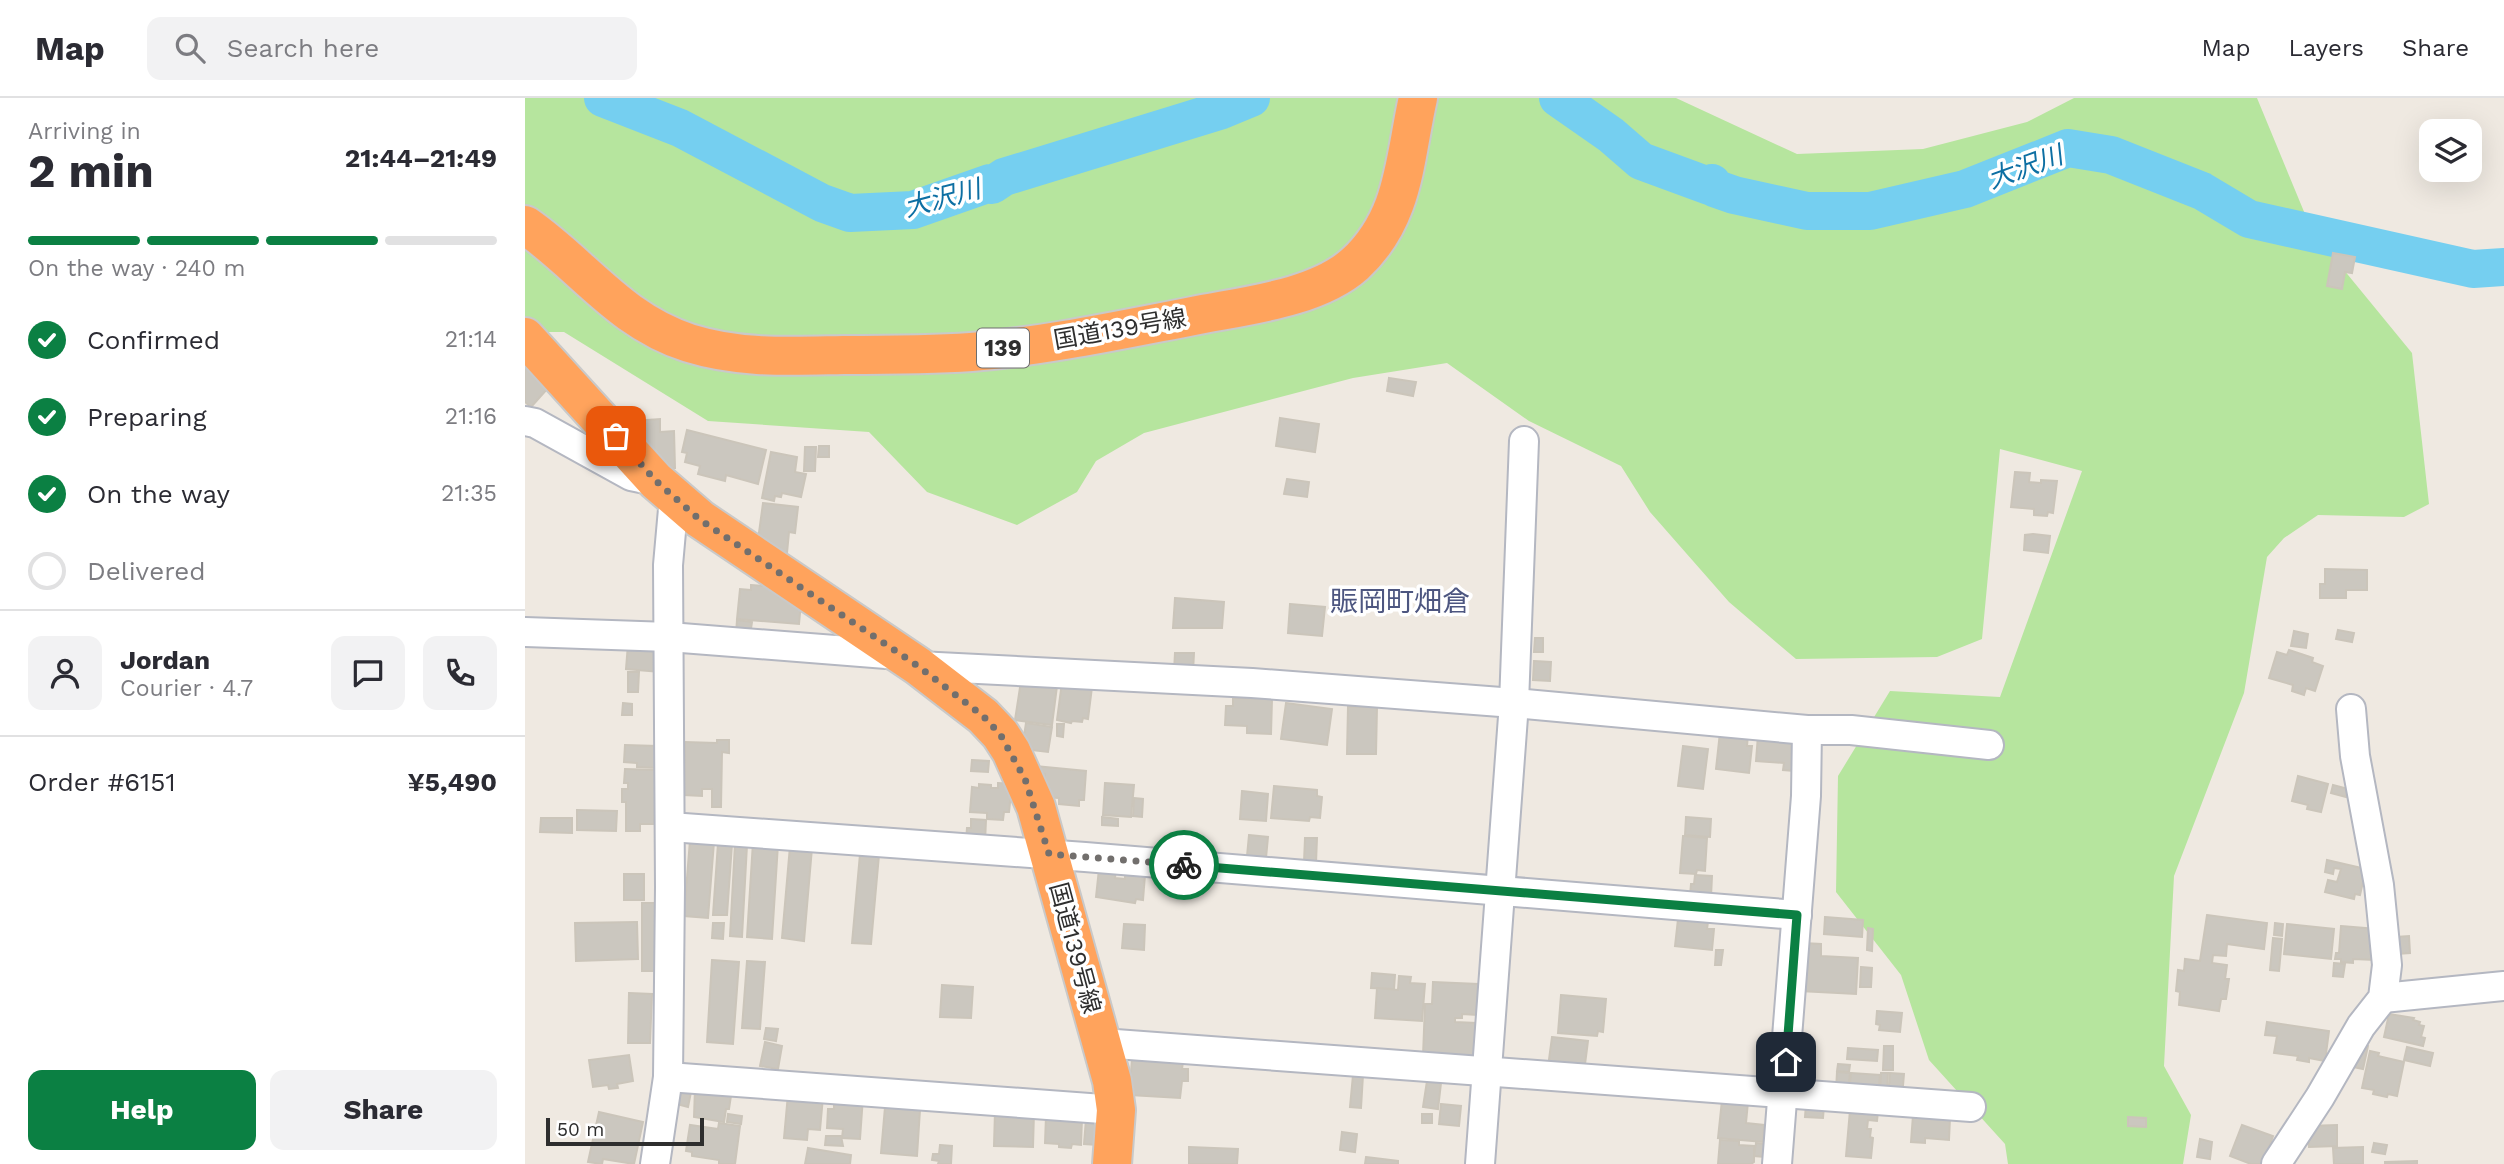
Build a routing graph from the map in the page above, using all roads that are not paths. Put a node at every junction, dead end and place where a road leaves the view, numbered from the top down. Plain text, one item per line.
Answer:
1 (1415, 111) edge
2 (529, 221) edge
3 (525, 337) edge
4 (525, 421) edge
5 (1524, 441) dead end
6 (665, 489) junction
7 (525, 632) edge
8 (669, 637) junction
9 (909, 661) junction
10 (1514, 703) junction
11 (2351, 709) dead end
12 (1807, 730) junction
13 (1989, 746) dead end
14 (670, 827) junction
15 (1049, 854) junction
16 (1500, 891) junction
17 (1797, 915) junction
18 (2504, 986) edge
19 (2383, 998) junction
20 (1101, 1044) junction
21 (1487, 1070) junction
22 (667, 1077) junction
23 (1781, 1094) junction
24 (1972, 1107) dead end
25 (1115, 1110) junction
26 (655, 1164) edge
27 (1112, 1164) edge
28 (1480, 1164) edge
29 (1777, 1164) edge
30 (2276, 1164) edge

1 - 2 highway, 国道139号線 / 139
3 - 6 highway, 国道139号線
4 - 6 street
5 - 10 street
6 - 8 street
6 - 9 highway, 国道139号線
7 - 8 street
8 - 9 street
8 - 14 street
9 - 10 street
9 - 15 highway, 国道139号線
10 - 12 street
10 - 16 street
11 - 19 street
12 - 13 street
12 - 17 street
14 - 15 street
14 - 22 street
15 - 16 street
15 - 20 highway, 国道139号線
16 - 17 street
16 - 21 street
17 - 23 street
18 - 19 street
19 - 30 street
20 - 21 street
20 - 25 highway, 国道139号線
21 - 23 street
21 - 28 street
22 - 25 street
22 - 26 street
23 - 24 street
23 - 29 street
25 - 27 highway, 国道139号線

